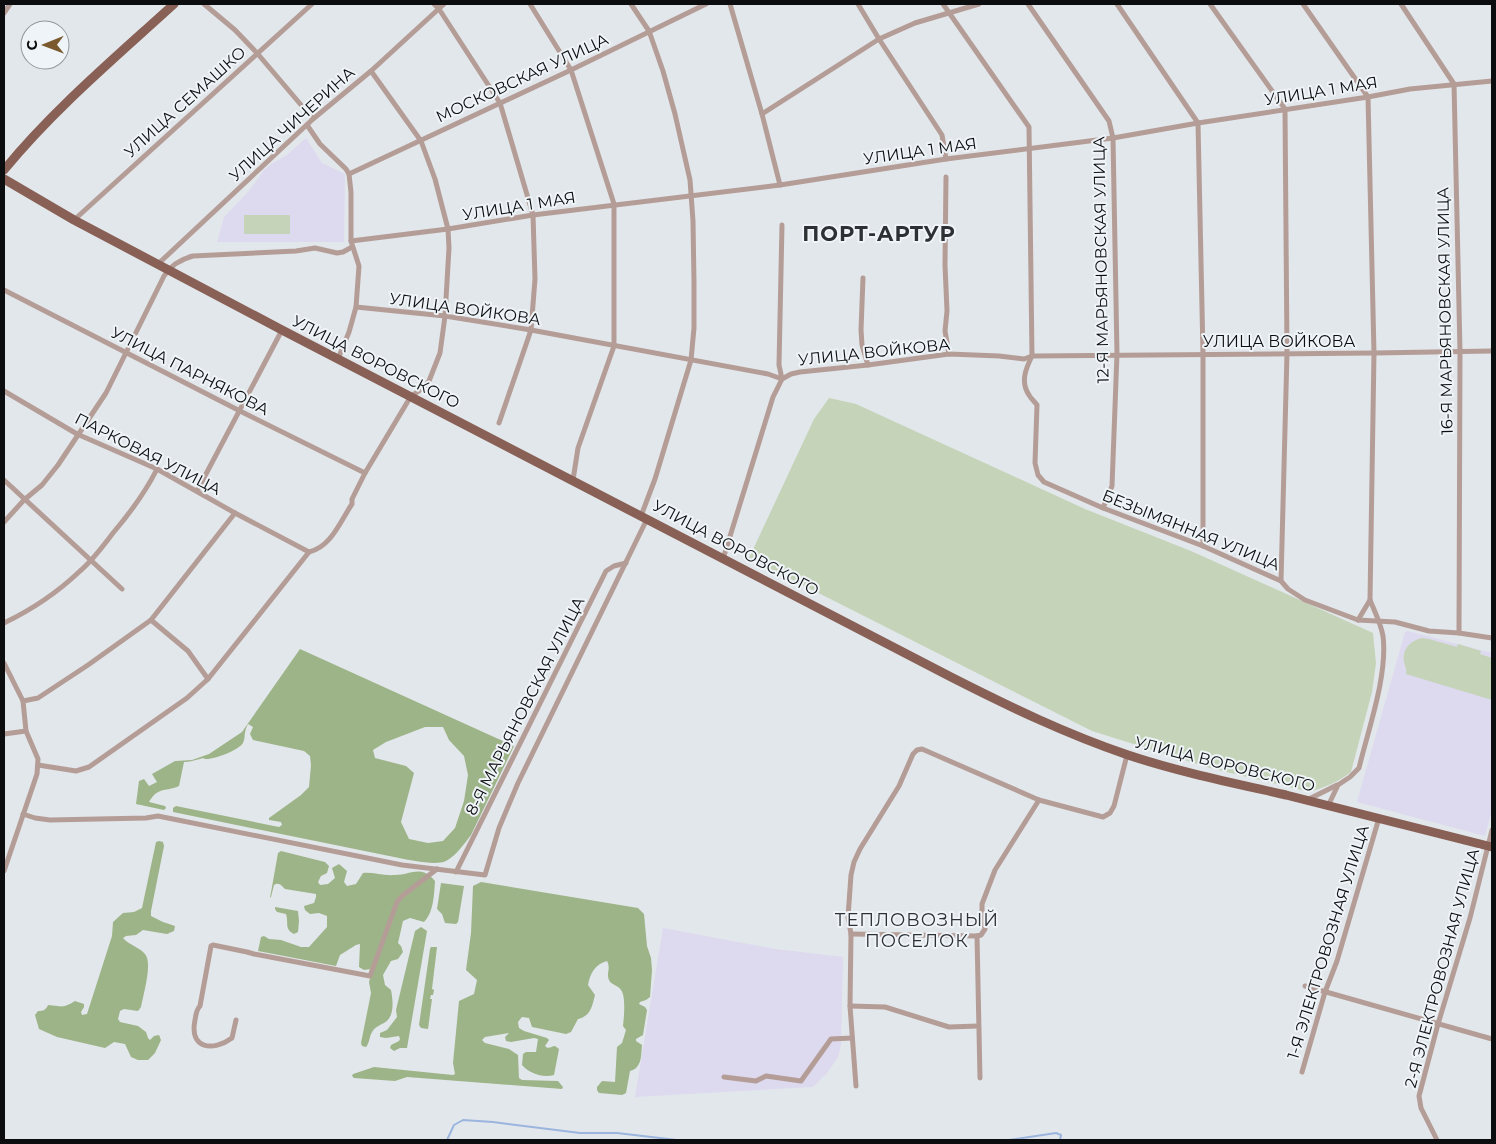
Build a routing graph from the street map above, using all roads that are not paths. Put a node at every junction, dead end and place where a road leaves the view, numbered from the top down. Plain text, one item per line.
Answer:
1 (10, 4) edge
2 (174, 4) edge
3 (204, 4) edge
4 (312, 4) edge
5 (434, 4) edge
6 (444, 4) edge
7 (530, 4) edge
8 (631, 4) edge
9 (706, 4) edge
10 (730, 4) edge
11 (858, 4) edge
12 (943, 4) edge
13 (978, 4) edge
14 (1028, 4) edge
15 (1118, 4) edge
16 (1210, 4) edge
17 (1303, 4) edge
18 (1401, 4) edge
19 (439, 9) junction
20 (949, 12) junction
21 (4, 14) edge
22 (649, 31) junction
23 (879, 39) junction
24 (257, 53) junction
25 (571, 70) junction
26 (370, 71) junction
27 (1492, 81) edge
28 (1454, 84) junction
29 (1368, 97) junction
30 (500, 103) junction
31 (1285, 109) junction
32 (762, 114) junction
33 (312, 119) junction
34 (1198, 123) junction
35 (307, 124) junction
36 (1114, 138) junction
37 (421, 141) junction
38 (1030, 149) junction
39 (946, 159) junction
40 (4, 170) edge
41 (349, 174) junction
42 (946, 177) dead end
43 (4, 179) edge
44 (780, 184) junction
45 (692, 195) junction
46 (614, 204) junction
47 (533, 215) junction
48 (74, 220) junction
49 (782, 225) dead end
50 (448, 229) junction
51 (352, 244) junction
52 (158, 264) junction
53 (168, 270) junction
54 (863, 278) dead end
55 (4, 290) edge
56 (356, 307) junction
57 (445, 316) junction
58 (282, 330) junction
59 (531, 330) junction
60 (614, 346) junction
61 (1460, 351) junction
62 (1492, 351) edge
63 (126, 352) junction
64 (1287, 353) junction
65 (1374, 353) junction
66 (949, 354) junction
67 (1117, 354) junction
68 (1203, 354) junction
69 (1032, 356) junction
70 (338, 359) junction
71 (1018, 359) junction
72 (691, 360) junction
73 (868, 365) junction
74 (1025, 371) junction
75 (782, 379) junction
76 (4, 391) edge
77 (411, 396) junction
78 (240, 411) junction
79 (499, 423) dead end
80 (77, 434) junction
81 (157, 469) junction
82 (365, 473) junction
83 (4, 480) edge
84 (573, 480) junction
85 (197, 491) junction
86 (24, 500) junction
87 (1103, 508) junction
88 (235, 513) junction
89 (644, 517) junction
90 (4, 522) edge
91 (1204, 546) junction
92 (309, 552) junction
93 (723, 558) junction
94 (91, 560) junction
95 (626, 563) junction
96 (1281, 580) junction
97 (122, 589) dead end
98 (1370, 600) junction
99 (151, 620) junction
100 (1358, 620) junction
101 (1378, 621) junction
102 (4, 623) edge
103 (1458, 633) junction
104 (1492, 638) edge
105 (4, 663) edge
106 (208, 678) junction
107 (23, 701) junction
108 (26, 731) junction
109 (4, 734) edge
110 (1127, 755) junction
111 (38, 765) junction
112 (1338, 785) junction
113 (1039, 800) junction
114 (1306, 800) junction
115 (1328, 806) junction
116 (23, 814) junction
117 (1378, 818) junction
118 (1492, 830) edge
119 (1490, 846) edge
120 (437, 869) junction
121 (4, 871) edge
122 (456, 872) junction
123 (851, 934) junction
124 (977, 936) junction
125 (1306, 986) dead end
126 (1325, 992) junction
127 (850, 1006) junction
128 (236, 1020) dead end
129 (1438, 1024) junction
130 (978, 1026) junction
131 (852, 1038) junction
132 (1492, 1039) edge
133 (1302, 1072) dead end
134 (724, 1077) dead end
135 (980, 1078) dead end
136 (856, 1086) dead end
137 (1437, 1140) edge

1 - 21 street
2 - 40 main road
3 - 24 street
4 - 24 street, УЛИЦА СЕМАШКО
5 - 19 street
6 - 19 street, УЛИЦА ЧИЧЕРИНА
7 - 25 street
8 - 22 street, 8-Я МАРЬЯНОВСКАЯ УЛИЦА
9 - 22 street, МОСКОВСКАЯ УЛИЦА
10 - 32 street
11 - 23 street
12 - 20 street
13 - 20 street
14 - 36 street, 12-Я МАРЬЯНОВСКАЯ УЛИЦА
15 - 34 street
16 - 31 street
17 - 29 street
18 - 28 street
19 - 26 street, УЛИЦА ЧИЧЕРИНА
19 - 30 street
20 - 23 street
20 - 38 street
22 - 25 street, МОСКОВСКАЯ УЛИЦА
22 - 45 street, 8-Я МАРЬЯНОВСКАЯ УЛИЦА
23 - 32 street
23 - 39 street
24 - 33 street
24 - 48 street, УЛИЦА СЕМАШКО
25 - 30 street, МОСКОВСКАЯ УЛИЦА
25 - 46 street
26 - 33 street, УЛИЦА ЧИЧЕРИНА
26 - 37 street
27 - 28 street, УЛИЦА 1 МАЯ
28 - 29 street, УЛИЦА 1 МАЯ
28 - 61 street, 16-Я МАРЬЯНОВСКАЯ УЛИЦА
29 - 31 street, УЛИЦА 1 МАЯ
29 - 65 street
30 - 37 street, МОСКОВСКАЯ УЛИЦА
30 - 47 street
31 - 34 street, УЛИЦА 1 МАЯ
31 - 64 street
32 - 44 street
33 - 35 street, УЛИЦА ЧИЧЕРИНА
34 - 36 street, УЛИЦА 1 МАЯ
34 - 68 street
35 - 41 street
35 - 52 street, УЛИЦА ЧИЧЕРИНА
36 - 38 street, УЛИЦА 1 МАЯ
36 - 67 street, 12-Я МАРЬЯНОВСКАЯ УЛИЦА
37 - 41 street, МОСКОВСКАЯ УЛИЦА
37 - 50 street
38 - 39 street, УЛИЦА 1 МАЯ
38 - 69 street
39 - 44 street, УЛИЦА 1 МАЯ
41 - 51 street
42 - 66 street
43 - 48 main road, УЛИЦА ВОРОВСКОГО
44 - 45 street, УЛИЦА 1 МАЯ
45 - 46 street, УЛИЦА 1 МАЯ
45 - 72 street, 8-Я МАРЬЯНОВСКАЯ УЛИЦА
46 - 47 street, УЛИЦА 1 МАЯ
46 - 60 street
47 - 50 street, УЛИЦА 1 МАЯ
47 - 59 street
48 - 52 main road, УЛИЦА ВОРОВСКОГО
49 - 75 street
50 - 51 street, УЛИЦА 1 МАЯ
50 - 57 street
51 - 53 street, УЛИЦА 1 МАЯ
51 - 56 street
52 - 53 main road, УЛИЦА ВОРОВСКОГО
53 - 58 main road, УЛИЦА ВОРОВСКОГО
53 - 63 street
54 - 73 street
55 - 63 street, УЛИЦА ПАРНЯКОВА
56 - 57 street, УЛИЦА ВОЙКОВА
56 - 70 street
57 - 59 street, УЛИЦА ВОЙКОВА
57 - 77 street
58 - 70 main road, УЛИЦА ВОРОВСКОГО
58 - 78 street
59 - 60 street, УЛИЦА ВОЙКОВА
59 - 79 street
60 - 72 street, УЛИЦА ВОЙКОВА
60 - 84 street
61 - 62 street, УЛИЦА ВОЙКОВА
61 - 65 street, УЛИЦА ВОЙКОВА
61 - 103 street, 16-Я МАРЬЯНОВСКАЯ УЛИЦА
63 - 78 street, УЛИЦА ПАРНЯКОВА
63 - 80 street
64 - 65 street, УЛИЦА ВОЙКОВА
64 - 68 street, УЛИЦА ВОЙКОВА
64 - 96 street
65 - 98 street
66 - 71 street, УЛИЦА ВОЙКОВА
66 - 73 street, УЛИЦА ВОЙКОВА
67 - 68 street, УЛИЦА ВОЙКОВА
67 - 69 street, УЛИЦА ВОЙКОВА
67 - 87 street, 12-Я МАРЬЯНОВСКАЯ УЛИЦА
68 - 91 street
69 - 71 street, УЛИЦА ВОЙКОВА
69 - 74 street
70 - 77 main road, УЛИЦА ВОРОВСКОГО
71 - 74 street
72 - 75 street, УЛИЦА ВОЙКОВА
72 - 89 street, 8-Я МАРЬЯНОВСКАЯ УЛИЦА
73 - 75 street, УЛИЦА ВОЙКОВА
74 - 87 street, БЕЗЫМЯННАЯ УЛИЦА
75 - 93 street
76 - 80 street, ПАРКОВАЯ УЛИЦА
77 - 82 street
77 - 84 main road, УЛИЦА ВОРОВСКОГО
78 - 82 street, УЛИЦА ПАРНЯКОВА
78 - 85 street
80 - 81 street, ПАРКОВАЯ УЛИЦА
80 - 86 street
81 - 85 street, ПАРКОВАЯ УЛИЦА
81 - 94 street
82 - 92 street
83 - 86 street
84 - 89 main road, УЛИЦА ВОРОВСКОГО
85 - 88 street, ПАРКОВАЯ УЛИЦА
86 - 90 street
86 - 94 street
87 - 91 street, БЕЗЫМЯННАЯ УЛИЦА
88 - 92 street, ПАРКОВАЯ УЛИЦА
88 - 99 street
89 - 93 main road, УЛИЦА ВОРОВСКОГО
89 - 95 street, 8-Я МАРЬЯНОВСКАЯ УЛИЦА
91 - 96 street, БЕЗЫМЯННАЯ УЛИЦА
92 - 106 street
93 - 110 main road, УЛИЦА ВОРОВСКОГО
94 - 97 street
94 - 102 street
95 - 122 street, 8-Я МАРЬЯНОВСКАЯ УЛИЦА
95 - 122 street, 8-Я МАРЬЯНОВСКАЯ УЛИЦА
96 - 100 street, БЕЗЫМЯННАЯ УЛИЦА
98 - 100 street
98 - 101 street
99 - 106 street
99 - 107 street
100 - 101 street, БЕЗЫМЯННАЯ УЛИЦА
101 - 103 street, БЕЗЫМЯННАЯ УЛИЦА
101 - 112 street
103 - 104 street, БЕЗЫМЯННАЯ УЛИЦА
105 - 107 street
106 - 111 street
107 - 108 street
108 - 109 street
108 - 111 street
110 - 113 street
110 - 114 main road, УЛИЦА ВОРОВСКОГО
111 - 116 street
112 - 114 street
112 - 115 street
113 - 123 street
113 - 124 street
114 - 115 main road, УЛИЦА ВОРОВСКОГО
115 - 117 main road, УЛИЦА ВОРОВСКОГО
116 - 120 street
116 - 121 street
117 - 119 main road, УЛИЦА ВОРОВСКОГО
117 - 126 street, 1-Я ЭЛЕКТРОВОЗНАЯ УЛИЦА
118 - 119 street, 2-Я ЭЛЕКТРОВОЗНАЯ УЛИЦА
119 - 129 street, 2-Я ЭЛЕКТРОВОЗНАЯ УЛИЦА
120 - 122 street
120 - 128 street
123 - 124 street
123 - 127 street
124 - 130 street
125 - 126 street
126 - 129 street
126 - 133 street, 1-Я ЭЛЕКТРОВОЗНАЯ УЛИЦА
127 - 130 street
127 - 131 street
129 - 132 street
129 - 137 street, 2-Я ЭЛЕКТРОВОЗНАЯ УЛИЦА
130 - 135 street
131 - 134 street
131 - 136 street

